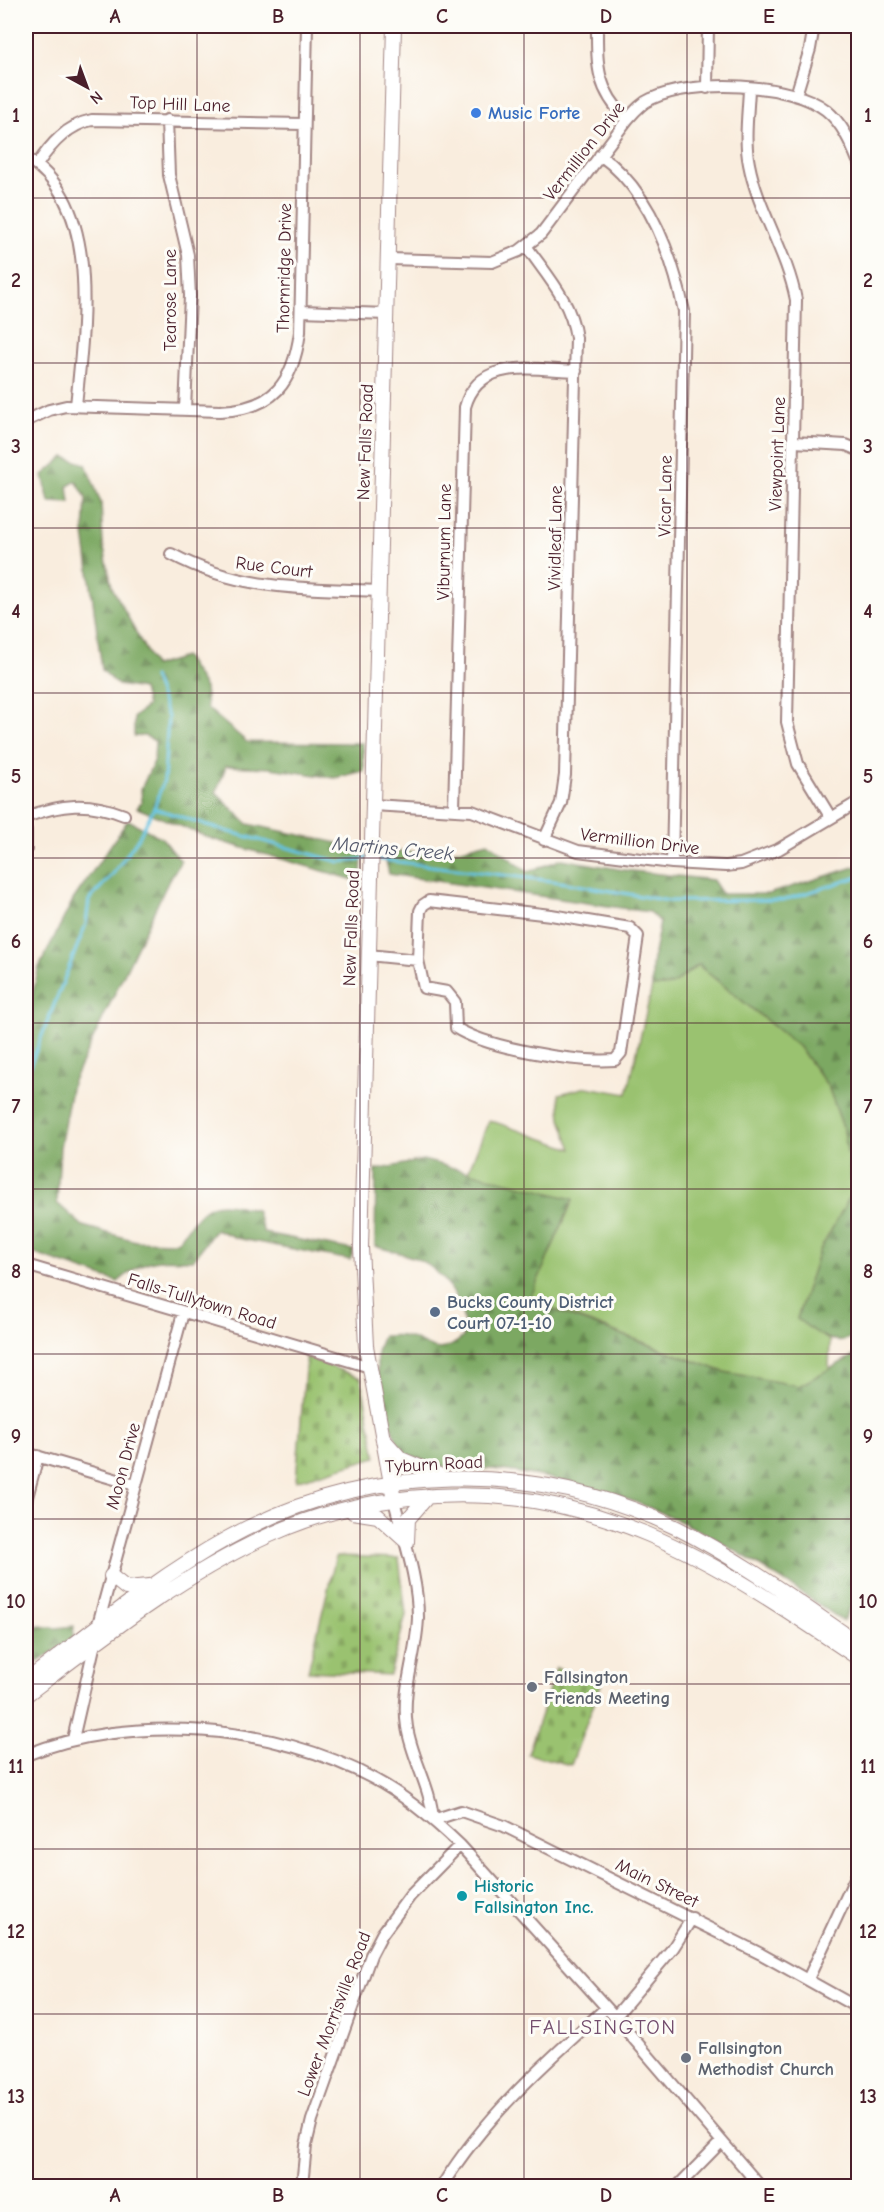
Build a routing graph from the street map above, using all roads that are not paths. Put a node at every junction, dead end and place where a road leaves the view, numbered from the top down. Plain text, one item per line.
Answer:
1 (307, 26) edge
2 (394, 26) edge
3 (597, 26) edge
4 (708, 26) edge
5 (814, 26) edge
6 (706, 88) junction
7 (749, 89) junction
8 (796, 95) junction
9 (167, 120) junction
10 (627, 120) junction
11 (304, 124) junction
12 (857, 154) edge
13 (600, 155) junction
14 (26, 158) edge
15 (37, 165) junction
16 (527, 247) junction
17 (389, 260) junction
18 (301, 312) junction
19 (387, 314) junction
20 (576, 371) junction
21 (76, 406) junction
22 (185, 410) junction
23 (26, 421) edge
24 (794, 442) junction
25 (858, 450) edge
26 (171, 554) dead end
27 (379, 591) junction
28 (858, 802) edge
29 (373, 805) junction
30 (454, 808) junction
31 (124, 815) dead end
32 (26, 817) edge
33 (831, 818) junction
34 (26, 830) edge
35 (544, 840) junction
36 (26, 850) edge
37 (672, 863) junction
38 (368, 955) junction
39 (418, 960) junction
40 (26, 1265) edge
41 (183, 1313) junction
42 (370, 1367) junction
43 (382, 1438) junction
44 (26, 1453) edge
45 (38, 1456) junction
46 (452, 1478) junction
47 (390, 1483) junction
48 (135, 1485) junction
49 (428, 1496) junction
50 (394, 1500) junction
51 (26, 1501) edge
52 (327, 1514) junction
53 (406, 1542) junction
54 (111, 1576) junction
55 (154, 1585) junction
56 (97, 1628) junction
57 (95, 1643) junction
58 (858, 1643) edge
59 (858, 1658) edge
60 (26, 1681) edge
61 (26, 1695) edge
62 (73, 1739) junction
63 (26, 1755) edge
64 (433, 1820) junction
65 (460, 1845) junction
66 (858, 1872) edge
67 (692, 1918) junction
68 (808, 1979) junction
69 (606, 2008) junction
70 (858, 2008) edge
71 (615, 2017) junction
72 (721, 2142) junction
73 (302, 2187) edge
74 (442, 2187) edge
75 (678, 2187) edge
76 (760, 2187) edge

1 - 11 street, Thornridge Drive
2 - 17 main road, New Falls Road
3 - 10 street
4 - 6 street
5 - 8 street
6 - 7 street, Vermillion Drive
6 - 10 street, Vermillion Drive
7 - 8 street, Vermillion Drive
7 - 24 street, Viewpoint Lane
8 - 12 street, Vermillion Drive
9 - 11 street, Top Hill Lane
9 - 15 street, Top Hill Lane
9 - 22 street, Tearose Lane
10 - 13 street, Vermillion Drive
11 - 18 street, Thornridge Drive
13 - 16 street, Vermillion Drive
13 - 37 street, Vicar Lane
14 - 15 street
15 - 21 street
16 - 17 street, Vermillion Drive
16 - 20 street, Vividleaf Lane
17 - 19 main road, New Falls Road
18 - 19 street
18 - 22 street, Thornridge Drive
19 - 27 main road, New Falls Road
20 - 30 street, Viburnum Lane
20 - 35 street, Vividleaf Lane
21 - 22 street, Thornridge Drive
21 - 23 street, Thornridge Drive
24 - 25 street
24 - 33 street, Viewpoint Lane
26 - 27 street, Rue Court
27 - 29 main road, New Falls Road
28 - 33 street, Vermillion Drive
29 - 30 street, Vermillion Drive
29 - 38 main road, New Falls Road
30 - 35 street, Vermillion Drive
31 - 32 street
33 - 37 street, Vermillion Drive
34 - 36 street
35 - 37 street, Vermillion Drive
38 - 39 street
38 - 42 main road, New Falls Road
39 - 39 street
40 - 41 street, Falls-Tullytown Road
41 - 42 street, Falls-Tullytown Road
41 - 48 street, Moon Drive
42 - 43 main road, New Falls Road
43 - 46 main road
43 - 47 main road, New Falls Road
44 - 45 street
45 - 48 street
45 - 51 street
46 - 47 main road, Tyburn Road
46 - 58 main road, Tyburn Road
47 - 50 main road, New Falls Road
47 - 55 main road, Tyburn Road
48 - 54 street, Moon Drive
49 - 50 main road, Tyburn Road
49 - 53 main road
49 - 59 main road, Tyburn Road
50 - 52 main road, Tyburn Road
50 - 53 street, New Falls Road
52 - 53 main road
52 - 57 main road, Tyburn Road
53 - 64 street, New Falls Road
54 - 55 main road
54 - 56 street, Moon Drive
55 - 56 main road, Tyburn Road
56 - 60 main road, Tyburn Road
57 - 61 main road, Tyburn Road
57 - 62 street
62 - 63 street
62 - 64 street
64 - 65 street
64 - 67 street, Main Street
65 - 69 street
65 - 73 street, Lower Morrisville Road
66 - 68 street
67 - 68 street, Main Street
67 - 71 street
68 - 70 street, Main Street
69 - 71 street
69 - 74 street
71 - 72 street
72 - 75 street
72 - 76 street

